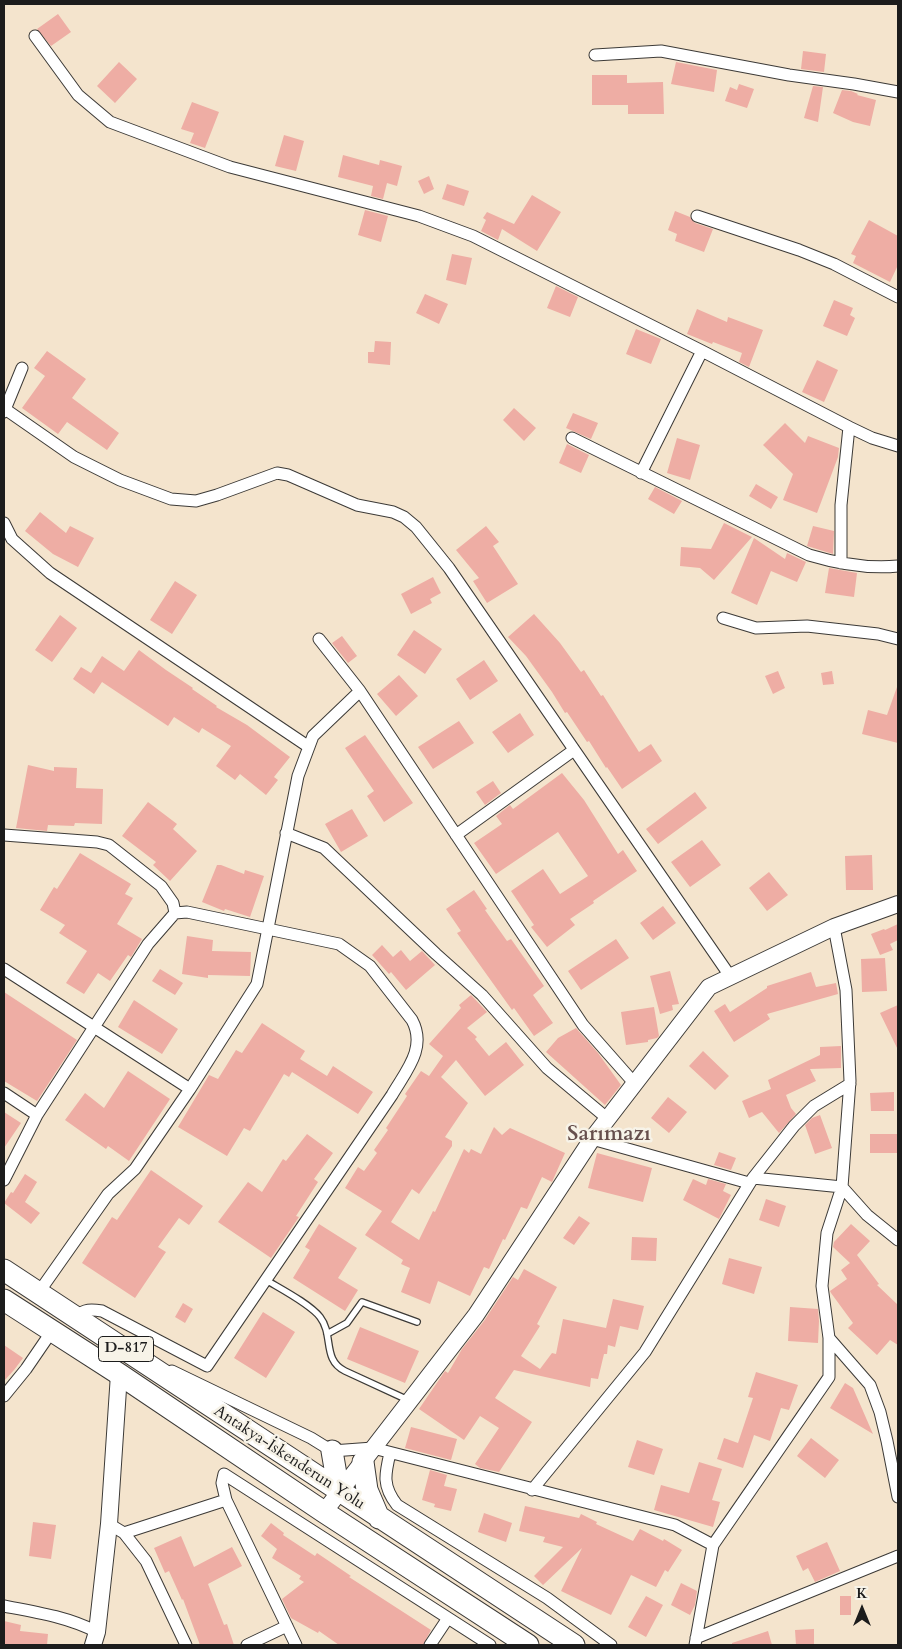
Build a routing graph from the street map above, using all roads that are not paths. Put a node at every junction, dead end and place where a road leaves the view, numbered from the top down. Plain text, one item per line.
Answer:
1 (35, 36) dead end
2 (595, 55) dead end
3 (898, 92) edge
4 (696, 216) dead end
5 (898, 297) edge
6 (702, 351) junction
7 (22, 368) dead end
8 (4, 411) edge
9 (849, 427) junction
10 (572, 438) dead end
11 (898, 446) edge
12 (641, 472) junction
13 (4, 523) edge
14 (841, 563) junction
15 (898, 566) edge
16 (723, 618) dead end
17 (319, 639) dead end
18 (898, 639) edge
19 (360, 691) junction
20 (309, 747) junction
21 (574, 750) junction
22 (286, 834) junction
23 (4, 835) edge
24 (456, 835) junction
25 (898, 904) edge
26 (176, 913) junction
27 (834, 927) junction
28 (267, 929) junction
29 (4, 969) edge
30 (730, 976) junction
31 (95, 1026) junction
32 (635, 1084) junction
33 (850, 1084) junction
34 (190, 1089) junction
35 (4, 1093) edge
36 (36, 1115) junction
37 (608, 1119) junction
38 (592, 1139) junction
39 (4, 1180) edge
40 (751, 1181) junction
41 (842, 1187) junction
42 (898, 1240) edge
43 (4, 1270) edge
44 (266, 1280) junction
45 (40, 1292) junction
46 (4, 1300) edge
47 (76, 1316) junction
48 (416, 1322) dead end
49 (52, 1331) junction
50 (327, 1334) junction
51 (829, 1338) junction
52 (132, 1353) junction
53 (119, 1374) junction
54 (4, 1396) edge
55 (409, 1401) junction
56 (332, 1451) junction
57 (390, 1452) junction
58 (368, 1455) junction
59 (897, 1481) edge
60 (532, 1490) junction
61 (340, 1492) junction
62 (898, 1497) edge
63 (226, 1500) junction
64 (324, 1512) junction
65 (379, 1518) junction
66 (109, 1524) junction
67 (124, 1533) junction
68 (713, 1544) junction
69 (898, 1556) edge
70 (4, 1606) edge
71 (448, 1618) junction
72 (287, 1626) junction
73 (95, 1639) edge
74 (695, 1642) edge
75 (297, 1643) edge
76 (186, 1645) edge
77 (248, 1645) edge
78 (430, 1645) edge
79 (490, 1645) edge
80 (528, 1645) edge
81 (574, 1645) edge
82 (611, 1645) edge

1 - 6 street
2 - 3 street
4 - 5 street
6 - 9 street
6 - 12 street
7 - 8 street
8 - 21 street
9 - 11 street
9 - 14 street
10 - 12 street
12 - 14 street
13 - 20 street
14 - 15 street
16 - 18 street
17 - 19 street
19 - 20 street
19 - 24 street
20 - 22 street
21 - 24 street
21 - 30 street
22 - 28 street
22 - 37 street
23 - 26 street
24 - 32 street
25 - 27 street
26 - 28 street
26 - 31 street
27 - 30 street
27 - 33 street
28 - 34 street
28 - 44 street
29 - 31 street
30 - 32 street
31 - 34 street
31 - 36 street
32 - 37 street
33 - 40 street
33 - 41 street
34 - 45 street
35 - 36 street
36 - 39 street
37 - 38 street
38 - 40 street
38 - 55 street
40 - 41 street
40 - 60 street
41 - 42 street
41 - 51 street
43 - 45 highway, Antakya-İskenderun Yolu / D-817
44 - 47 street
44 - 50 lane
45 - 47 highway, Antakya-İskenderun Yolu / D-817
46 - 49 highway, Antakya-İskenderun Yolu / D-817
47 - 52 highway, Antakya-İskenderun Yolu / D-817
48 - 50 lane
49 - 53 highway, Antakya-İskenderun Yolu / D-817
49 - 54 street
50 - 55 lane
51 - 59 street
51 - 68 street
52 - 56 street
52 - 61 highway, Antakya-İskenderun Yolu / D-817
53 - 64 highway, Antakya-İskenderun Yolu / D-817
53 - 66 street
55 - 58 street
56 - 58 street
56 - 61 highway
57 - 58 street
57 - 60 street
57 - 82 street
58 - 61 street
58 - 65 highway
59 - 62 street
60 - 68 street
61 - 64 street
61 - 65 highway, Antakya-İskenderun Yolu / D-817
63 - 67 street
63 - 71 street
63 - 72 street
64 - 80 highway, Antakya-İskenderun Yolu / D-817
65 - 81 highway, Antakya-İskenderun Yolu / D-817
66 - 67 street
66 - 73 street
67 - 76 street
68 - 74 street
69 - 74 street
70 - 73 street
71 - 78 street
71 - 79 street
72 - 75 street
72 - 77 street

